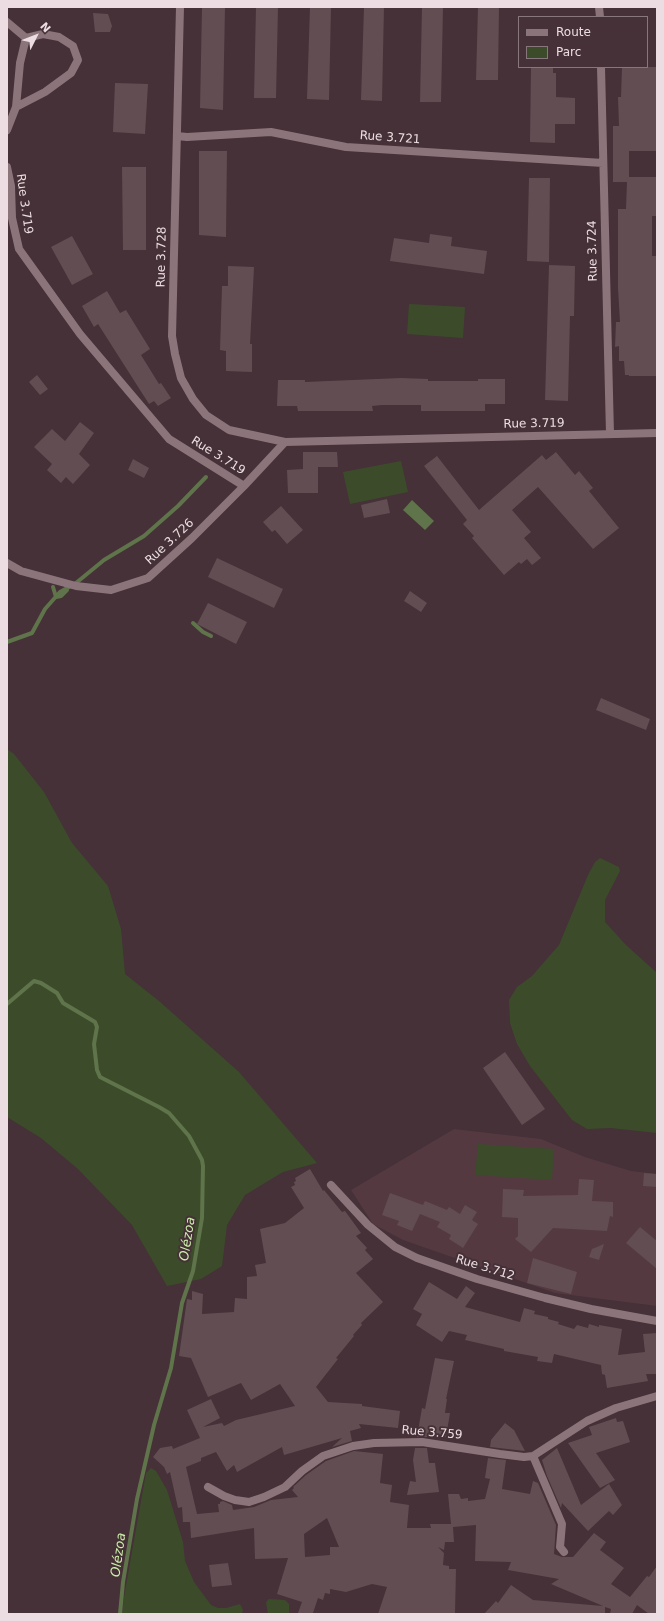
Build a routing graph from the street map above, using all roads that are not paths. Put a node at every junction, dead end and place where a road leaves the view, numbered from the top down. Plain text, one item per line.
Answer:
1 (180, 7) edge
2 (7, 22) edge
3 (26, 38) junction
4 (601, 68) edge
5 (16, 107) junction
6 (7, 130) edge
7 (178, 136) junction
8 (603, 163) junction
9 (7, 167) edge
10 (657, 433) edge
11 (610, 434) junction
12 (285, 442) junction
13 (244, 486) junction
14 (7, 563) edge
15 (332, 1185) dead end
16 (657, 1321) edge
17 (657, 1396) edge
18 (533, 1456) junction
19 (208, 1487) dead end
20 (564, 1552) dead end

1 - 7 street, Rue 3.728
2 - 3 street
3 - 5 street
3 - 5 street
4 - 8 street, Rue 3.724
5 - 6 street
7 - 8 street, Rue 3.721
7 - 12 street, Rue 3.728
8 - 11 street, Rue 3.724
9 - 13 street, Rue 3.719
10 - 11 street, Rue 3.719
11 - 12 street, Rue 3.719
12 - 13 street, Rue 3.719
13 - 14 street, Rue 3.726
15 - 16 street, Rue 3.712
17 - 18 street
18 - 19 street, Rue 3.759
18 - 20 street

